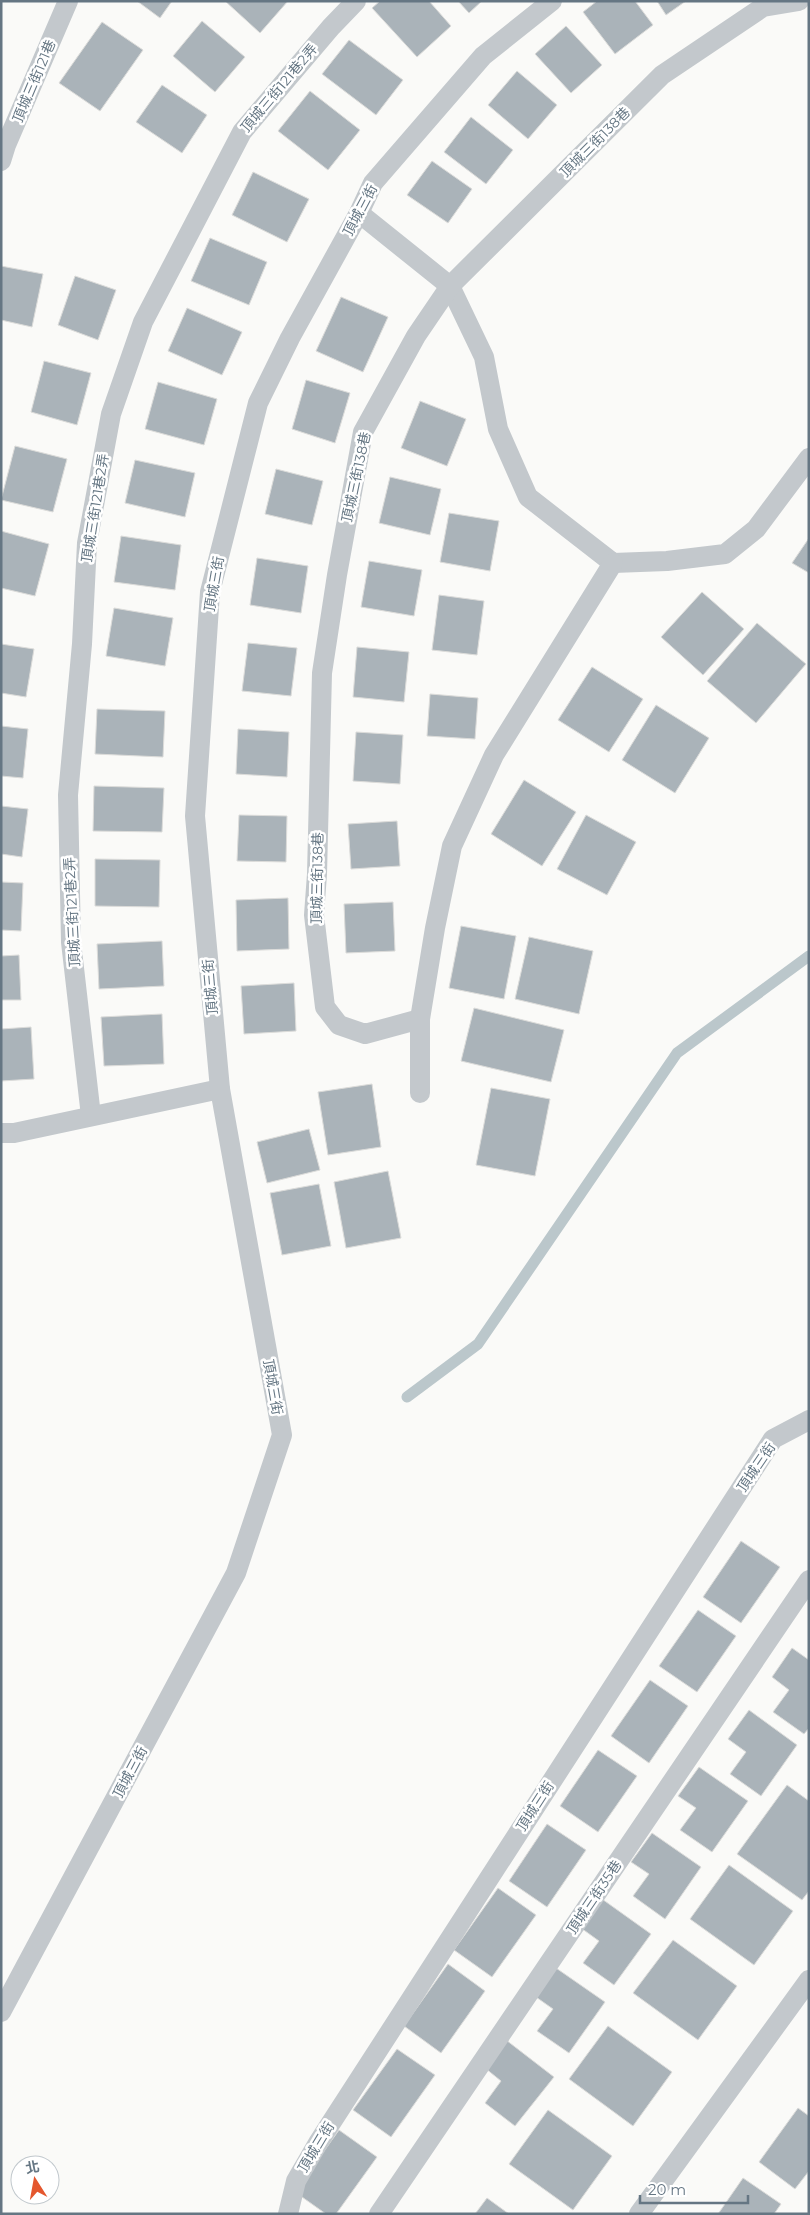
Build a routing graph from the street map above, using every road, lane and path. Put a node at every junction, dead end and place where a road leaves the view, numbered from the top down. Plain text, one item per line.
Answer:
1 (68, 1) edge
2 (356, 1) edge
3 (552, 1) edge
4 (799, 1) edge
5 (1, 161) edge
6 (359, 213) junction
7 (450, 286) junction
8 (809, 458) edge
9 (613, 563) junction
10 (420, 1019) junction
11 (220, 1089) junction
12 (420, 1093) dead end
13 (91, 1116) junction
14 (1, 1133) edge
15 (809, 1420) edge
16 (809, 1580) edge
17 (809, 1980) edge
18 (1, 2012) edge
19 (288, 2214) edge
20 (379, 2214) edge
21 (639, 2214) edge

1 - 5 lane, 頂城三街121巷
2 - 13 lane, 頂城三街121巷2弄
3 - 6 lane, 頂城三街
4 - 7 lane, 頂城三街138巷
6 - 7 lane
6 - 11 lane, 頂城三街
7 - 9 lane
7 - 10 lane, 頂城三街138巷
8 - 9 lane
9 - 10 lane
10 - 12 lane
11 - 13 lane
11 - 18 lane, 頂城三街
13 - 14 lane
15 - 19 lane, 頂城三街
16 - 20 lane, 頂城三街35巷
17 - 21 lane

